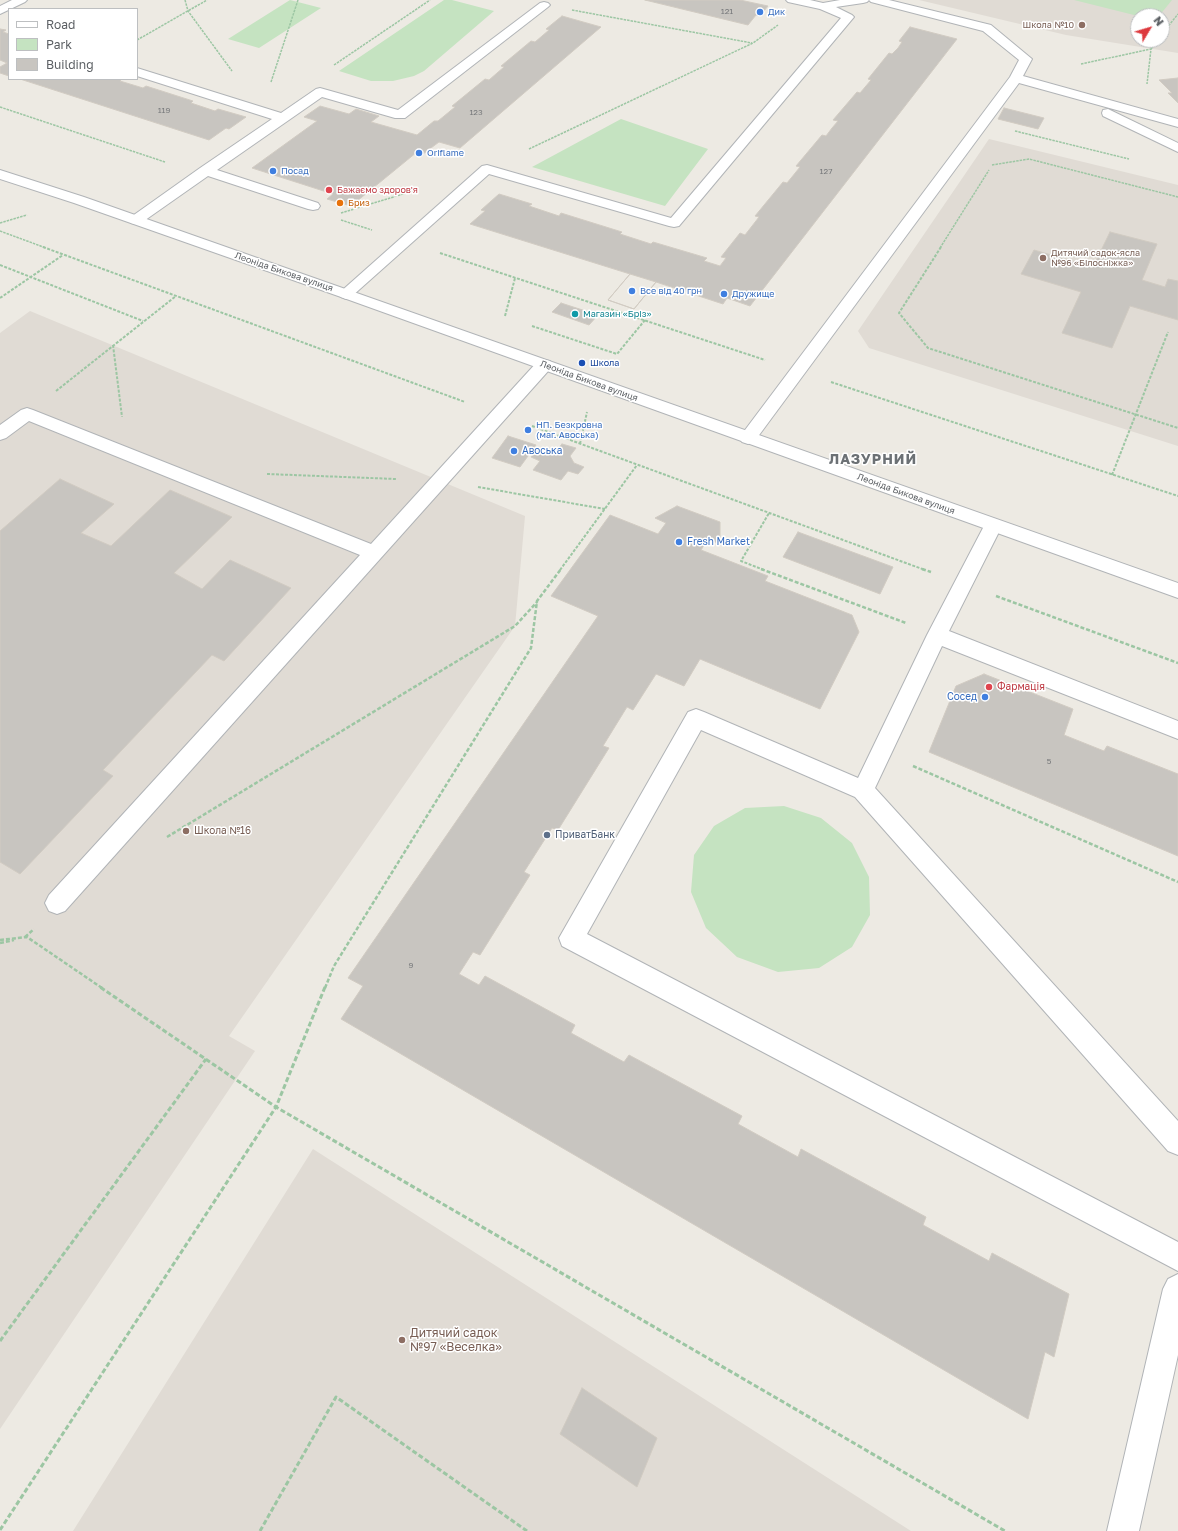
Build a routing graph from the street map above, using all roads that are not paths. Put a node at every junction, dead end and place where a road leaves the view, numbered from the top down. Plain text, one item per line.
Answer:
1 (21, 0) edge
2 (792, 0) edge
3 (863, 0) edge
4 (875, 0) edge
5 (544, 5) road end
6 (823, 6) junction
7 (12, 8) edge
8 (138, 72) edge
9 (1016, 78) junction
10 (1062, 91) junction
11 (282, 118) junction
12 (1178, 122) edge
13 (1178, 148) edge
14 (203, 173) junction
15 (0, 174) edge
16 (313, 206) dead end
17 (136, 220) junction
18 (346, 294) junction
19 (544, 365) junction
20 (0, 434) edge
21 (748, 438) junction
22 (993, 526) junction
23 (374, 553) junction
24 (1178, 591) edge
25 (936, 635) junction
26 (1178, 730) edge
27 (863, 790) junction
28 (57, 904) dead end
29 (1178, 1141) edge
30 (1178, 1257) edge
31 (1178, 1289) edge
32 (1124, 1531) edge

1 - 7 street
2 - 6 street
3 - 6 street
4 - 9 street
5 - 11 street
6 - 18 street
8 - 11 street
9 - 10 street
9 - 21 street
10 - 12 street
10 - 13 street
11 - 14 street
14 - 16 street
14 - 17 street
15 - 17 street, Леоніда Бикова вулиця
17 - 18 street, Леоніда Бикова вулиця
18 - 19 street, Леоніда Бикова вулиця
19 - 21 street, Леоніда Бикова вулиця
19 - 23 street
20 - 23 street
21 - 22 street, Леоніда Бикова вулиця
22 - 24 street, Леоніда Бикова вулиця
22 - 25 street
23 - 28 street
25 - 26 street
25 - 27 street
27 - 29 street
27 - 30 street
31 - 32 street

